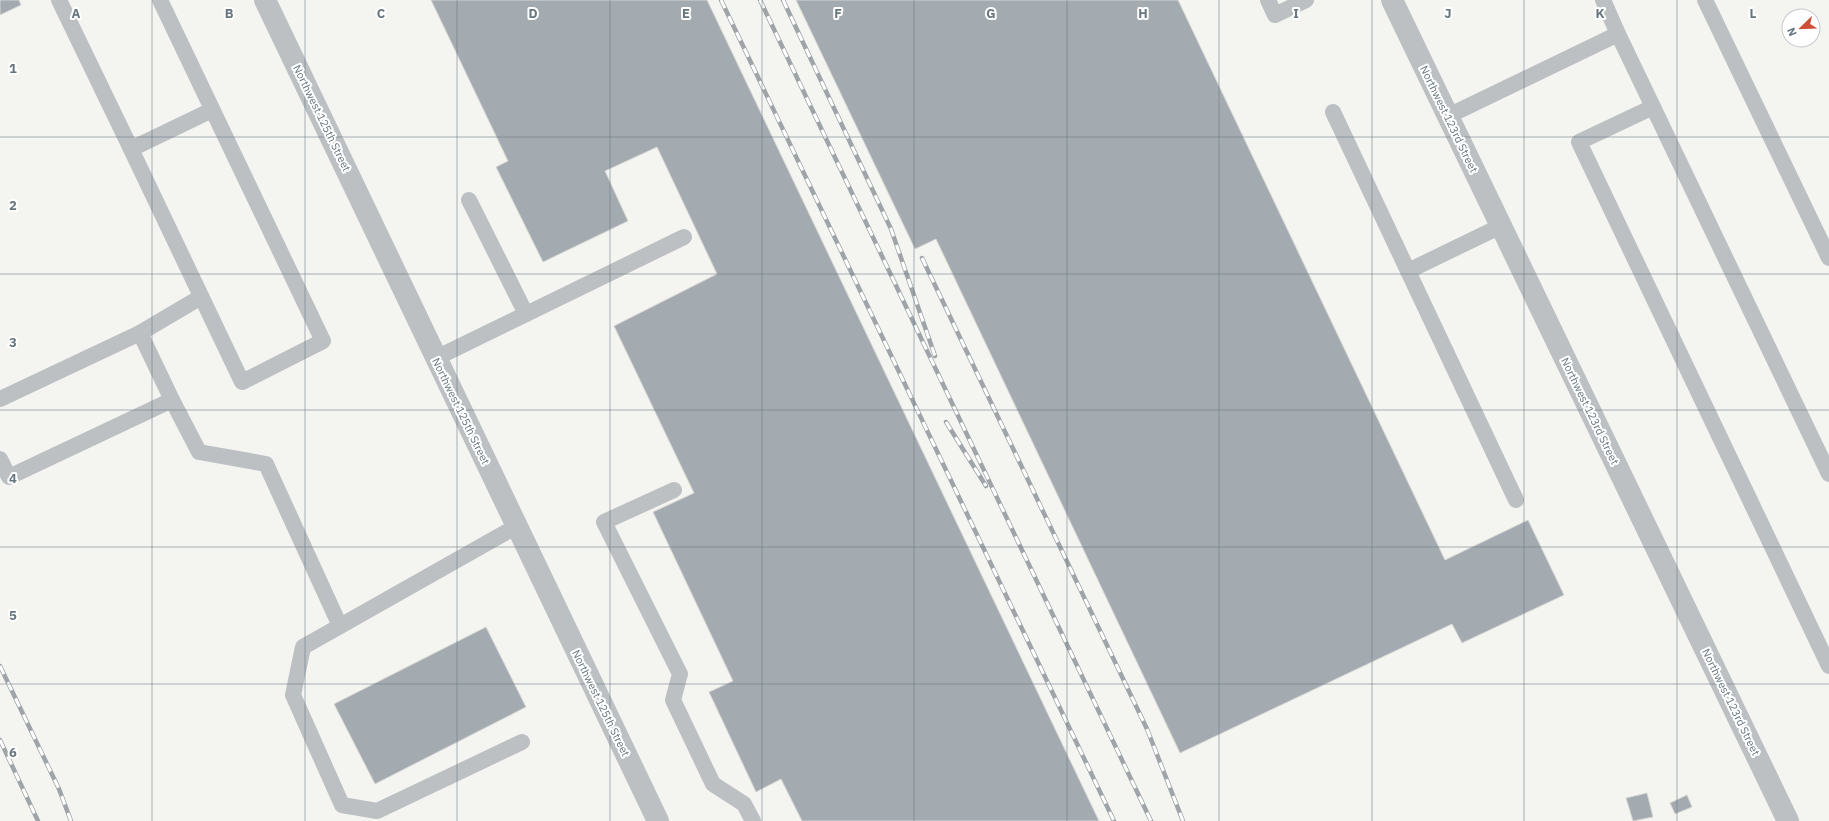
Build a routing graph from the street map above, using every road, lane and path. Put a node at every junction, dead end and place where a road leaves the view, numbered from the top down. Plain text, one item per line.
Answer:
1 (59, 0) edge
2 (160, 0) edge
3 (265, 0) edge
4 (1268, 0) edge
5 (1306, 0) edge
6 (1392, 0) edge
7 (1603, 0) edge
8 (1705, 0) edge
9 (1618, 34) junction
10 (1653, 107) junction
11 (212, 110) junction
12 (1332, 112) dead end
13 (1448, 116) junction
14 (131, 149) junction
15 (469, 200) dead end
16 (1501, 226) junction
17 (684, 237) dead end
18 (1829, 258) edge
19 (1408, 271) junction
20 (201, 297) junction
21 (526, 314) junction
22 (140, 333) junction
23 (436, 358) junction
24 (0, 399) edge
25 (172, 400) junction
26 (0, 459) edge
27 (1829, 474) edge
28 (674, 490) dead end
29 (1516, 500) dead end
30 (517, 526) junction
31 (340, 626) junction
32 (1829, 666) edge
33 (522, 742) dead end
34 (655, 820) edge
35 (753, 821) edge
36 (1788, 821) edge

1 - 14 lane
2 - 11 lane
3 - 23 street, Northwest 125th Street
4 - 5 lane
6 - 13 street, Northwest 123rd Street
7 - 9 lane
8 - 18 lane
9 - 10 lane
9 - 13 lane
10 - 27 lane
10 - 32 lane
11 - 14 lane
11 - 20 lane
12 - 19 lane
13 - 16 street, Northwest 123rd Street
14 - 20 lane
15 - 21 lane
16 - 19 lane
16 - 36 street, Northwest 123rd Street
17 - 21 lane
19 - 29 lane
20 - 22 lane
21 - 23 lane
22 - 24 lane
22 - 25 lane
23 - 30 street, Northwest 125th Street
25 - 26 lane
25 - 31 lane
28 - 35 lane
30 - 31 lane
30 - 34 street, Northwest 125th Street
31 - 33 lane

